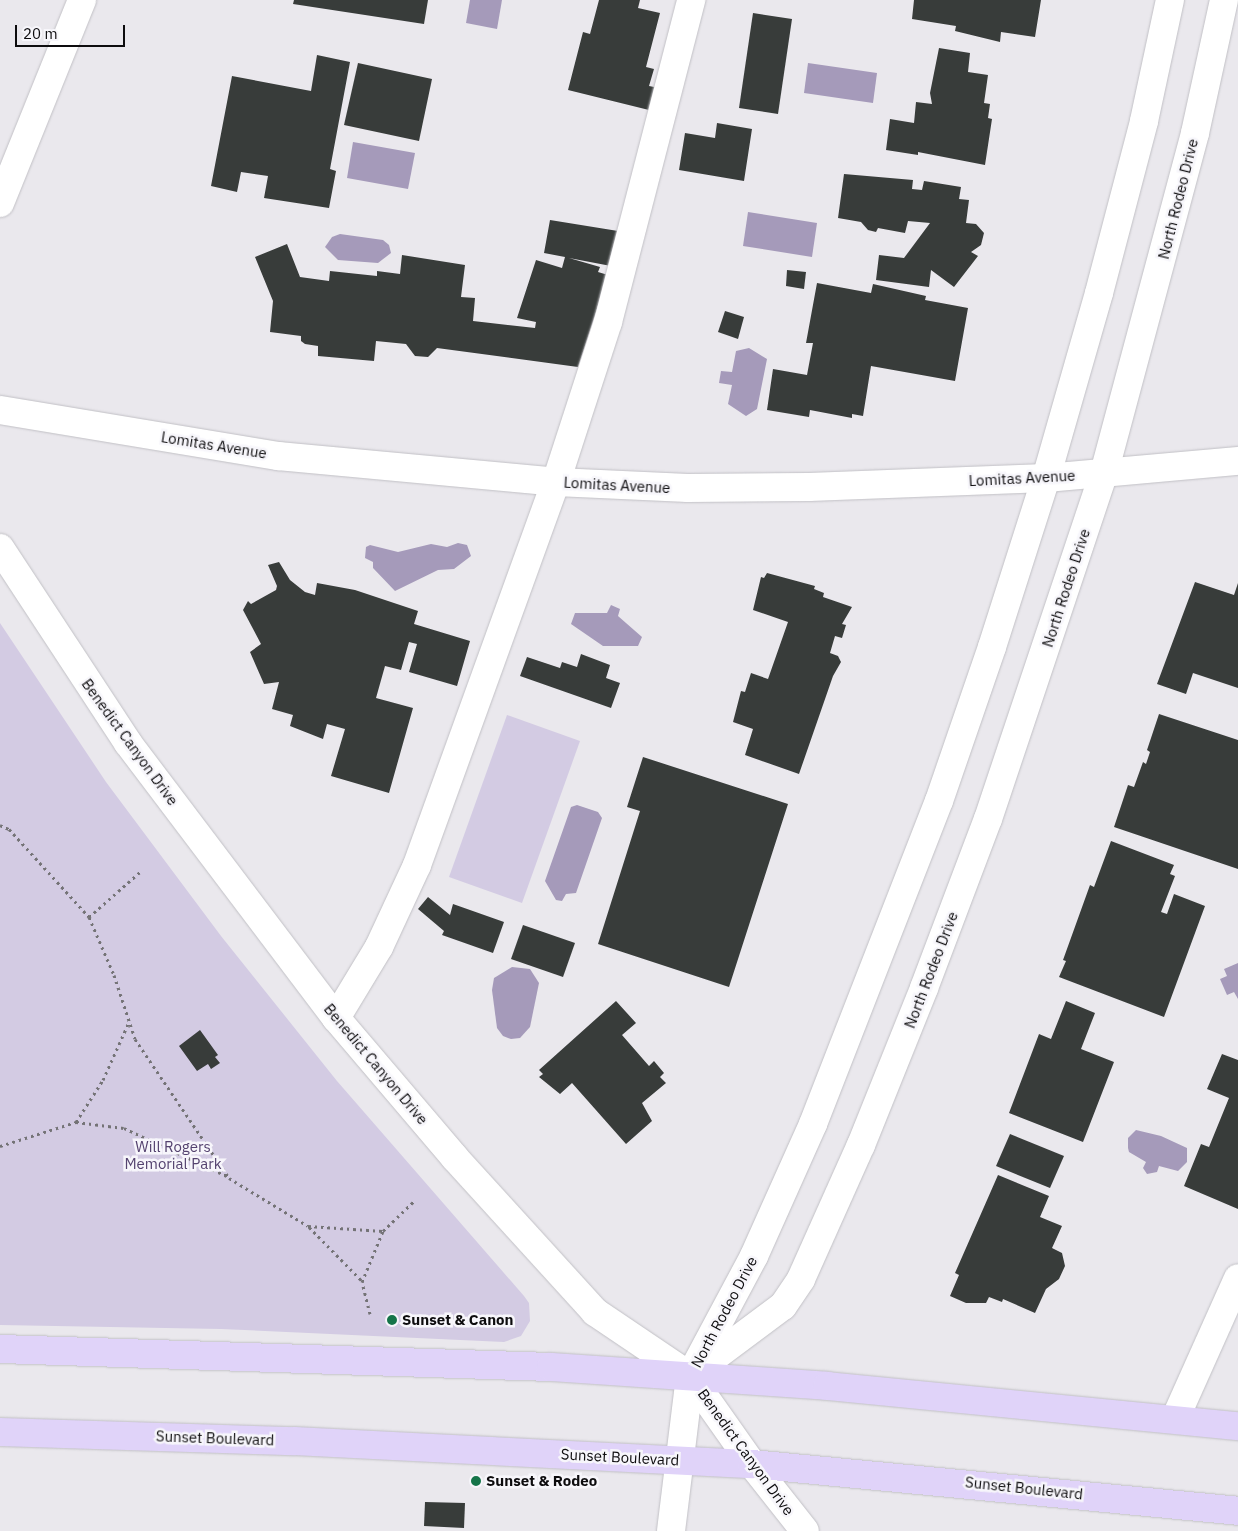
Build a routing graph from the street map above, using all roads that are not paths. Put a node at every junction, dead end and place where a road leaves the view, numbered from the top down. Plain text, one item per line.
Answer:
1 (82, 0) edge
2 (691, 0) edge
3 (1170, 0) edge
4 (1224, 0) edge
5 (0, 203) edge
6 (0, 410) edge
7 (1238, 461) edge
8 (1104, 474) junction
9 (1046, 478) junction
10 (556, 482) junction
11 (0, 548) edge
12 (336, 1018) junction
13 (1238, 1278) edge
14 (0, 1349) edge
15 (690, 1376) junction
16 (1175, 1420) junction
17 (1238, 1426) edge
18 (0, 1432) edge
19 (678, 1461) junction
20 (752, 1464) junction
21 (1238, 1511) edge
22 (671, 1531) edge
23 (805, 1531) edge

1 - 5 street
2 - 10 street
3 - 9 street, North Rodeo Drive
4 - 8 street, North Rodeo Drive
6 - 10 street, Lomitas Avenue
7 - 8 street, Lomitas Avenue
8 - 9 street, Lomitas Avenue
8 - 15 street, North Rodeo Drive
9 - 10 street, Lomitas Avenue
9 - 15 street, North Rodeo Drive
10 - 12 street
11 - 12 street, Benedict Canyon Drive
12 - 15 street, Benedict Canyon Drive
13 - 16 street
14 - 15 main road
15 - 16 main road
15 - 19 street
15 - 20 street, Benedict Canyon Drive
16 - 17 main road
18 - 19 main road, Sunset Boulevard
19 - 20 main road, Sunset Boulevard
19 - 22 street
20 - 21 main road, Sunset Boulevard
20 - 23 street, Benedict Canyon Drive

